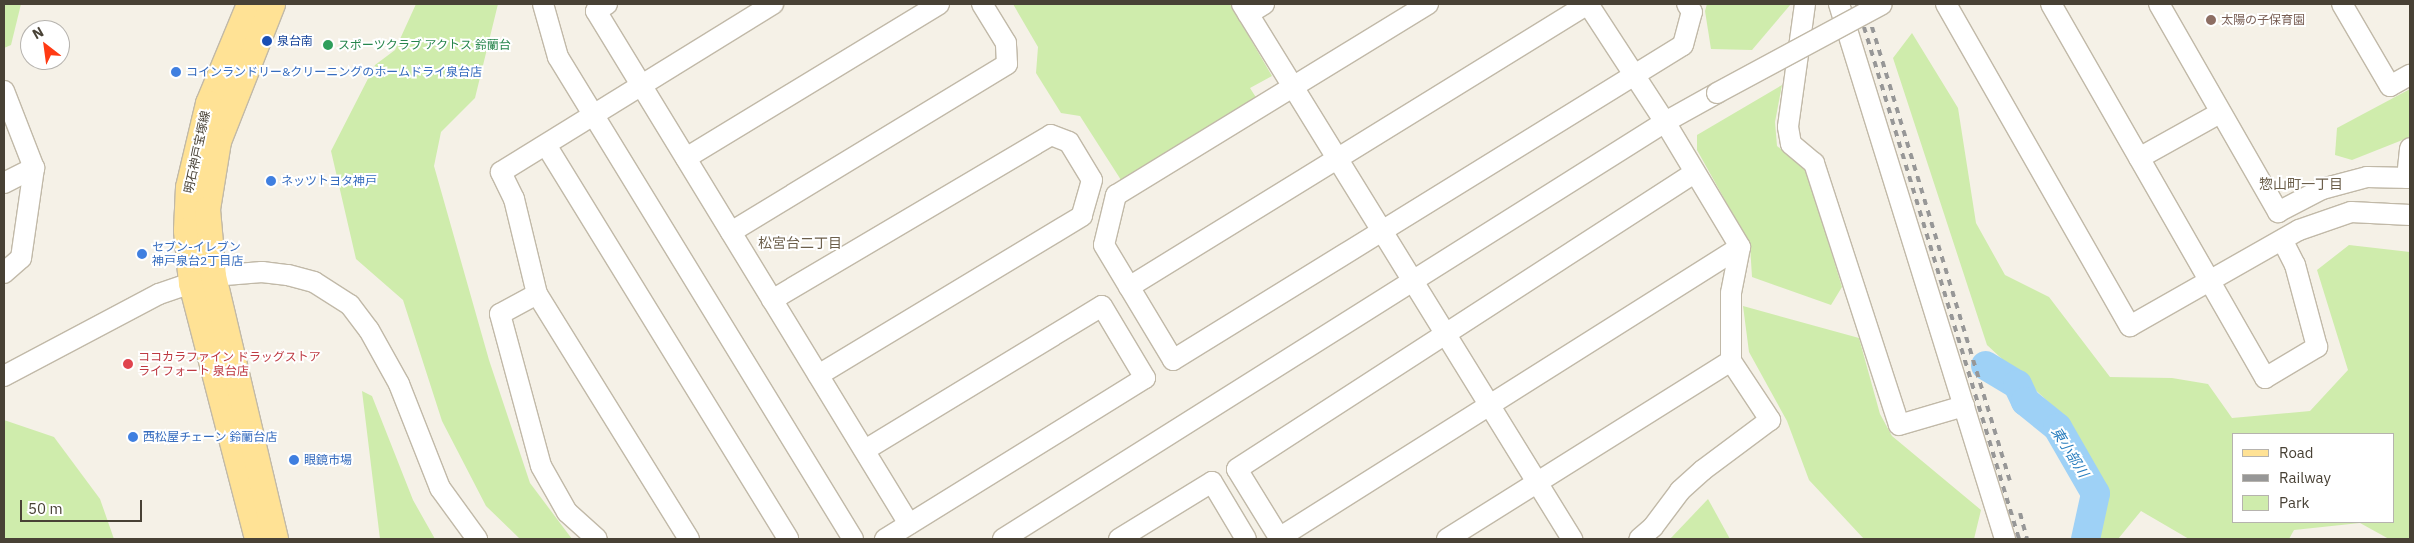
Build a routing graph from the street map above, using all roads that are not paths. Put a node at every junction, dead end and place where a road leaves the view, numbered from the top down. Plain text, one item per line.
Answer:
1 (249, 4) edge
2 (272, 4) edge
3 (543, 4) edge
4 (607, 4) edge
5 (773, 4) edge
6 (939, 4) edge
7 (982, 4) edge
8 (1428, 4) edge
9 (1588, 4) edge
10 (1687, 4) edge
11 (1806, 4) edge
12 (1839, 4) edge
13 (1882, 4) edge
14 (1946, 4) edge
15 (2051, 4) edge
16 (2159, 4) edge
17 (2342, 4) edge
18 (1251, 7) edge
19 (2410, 75) edge
20 (1634, 76) junction
21 (640, 85) junction
22 (1292, 86) junction
23 (4, 91) edge
24 (2220, 113) junction
25 (593, 115) junction
26 (1665, 122) junction
27 (546, 145) junction
28 (2410, 148) edge
29 (686, 158) junction
30 (2139, 158) junction
31 (1338, 159) junction
32 (34, 168) junction
33 (1694, 173) junction
34 (2408, 178) edge
35 (4, 183) edge
36 (2410, 215) edge
37 (1382, 231) junction
38 (731, 232) junction
39 (2282, 240) junction
40 (1740, 247) junction
41 (4, 273) edge
42 (202, 280) junction
43 (1415, 280) junction
44 (2209, 282) junction
45 (1129, 287) junction
46 (537, 294) junction
47 (772, 300) junction
48 (1448, 334) junction
49 (1731, 361) junction
50 (818, 375) junction
51 (4, 376) edge
52 (1964, 406) junction
53 (1491, 407) junction
54 (865, 450) junction
55 (1538, 484) junction
56 (909, 524) junction
57 (257, 539) edge
58 (275, 539) edge
59 (477, 539) edge
60 (597, 539) edge
61 (689, 539) edge
62 (788, 539) edge
63 (853, 539) edge
64 (885, 539) edge
65 (1003, 539) edge
66 (1119, 539) edge
67 (1246, 539) edge
68 (1280, 539) edge
69 (1447, 539) edge
70 (1572, 539) edge
71 (1639, 539) edge
72 (2005, 539) edge

1 - 42 main road, 明石神戸宝塚線
2 - 42 main road, 明石神戸宝塚線
3 - 25 street
4 - 21 street
5 - 21 street
6 - 29 street
7 - 38 street
8 - 22 street
9 - 20 street
9 - 31 street
10 - 20 street
11 - 52 street
12 - 52 street
13 - 26 street, bridge
14 - 44 street
15 - 30 street
16 - 24 street
17 - 19 street
18 - 22 street
20 - 26 street
20 - 37 street
21 - 25 street
21 - 29 street
22 - 31 street
22 - 45 street
23 - 32 street
24 - 30 street
24 - 34 street
25 - 27 street
25 - 63 street
26 - 33 street
26 - 43 street
27 - 46 street
27 - 62 street
28 - 34 street
29 - 38 street
30 - 44 street
31 - 37 street
31 - 45 street
32 - 35 street
32 - 41 street
33 - 40 street
33 - 48 street
36 - 39 street
37 - 43 street
37 - 45 street
38 - 47 street
39 - 44 street
39 - 44 street
40 - 49 street
40 - 53 street
42 - 51 street
42 - 57 main road, 明石神戸宝塚線
42 - 58 main road, 明石神戸宝塚線
42 - 59 street
43 - 48 street
43 - 65 street
46 - 60 street
46 - 61 street
47 - 50 street
47 - 50 street
48 - 53 street
48 - 68 street
49 - 55 street
49 - 71 street
50 - 54 street
52 - 72 street
53 - 55 street
53 - 68 street
54 - 56 street
54 - 56 street
55 - 69 street
55 - 70 street
56 - 64 street
66 - 67 street

